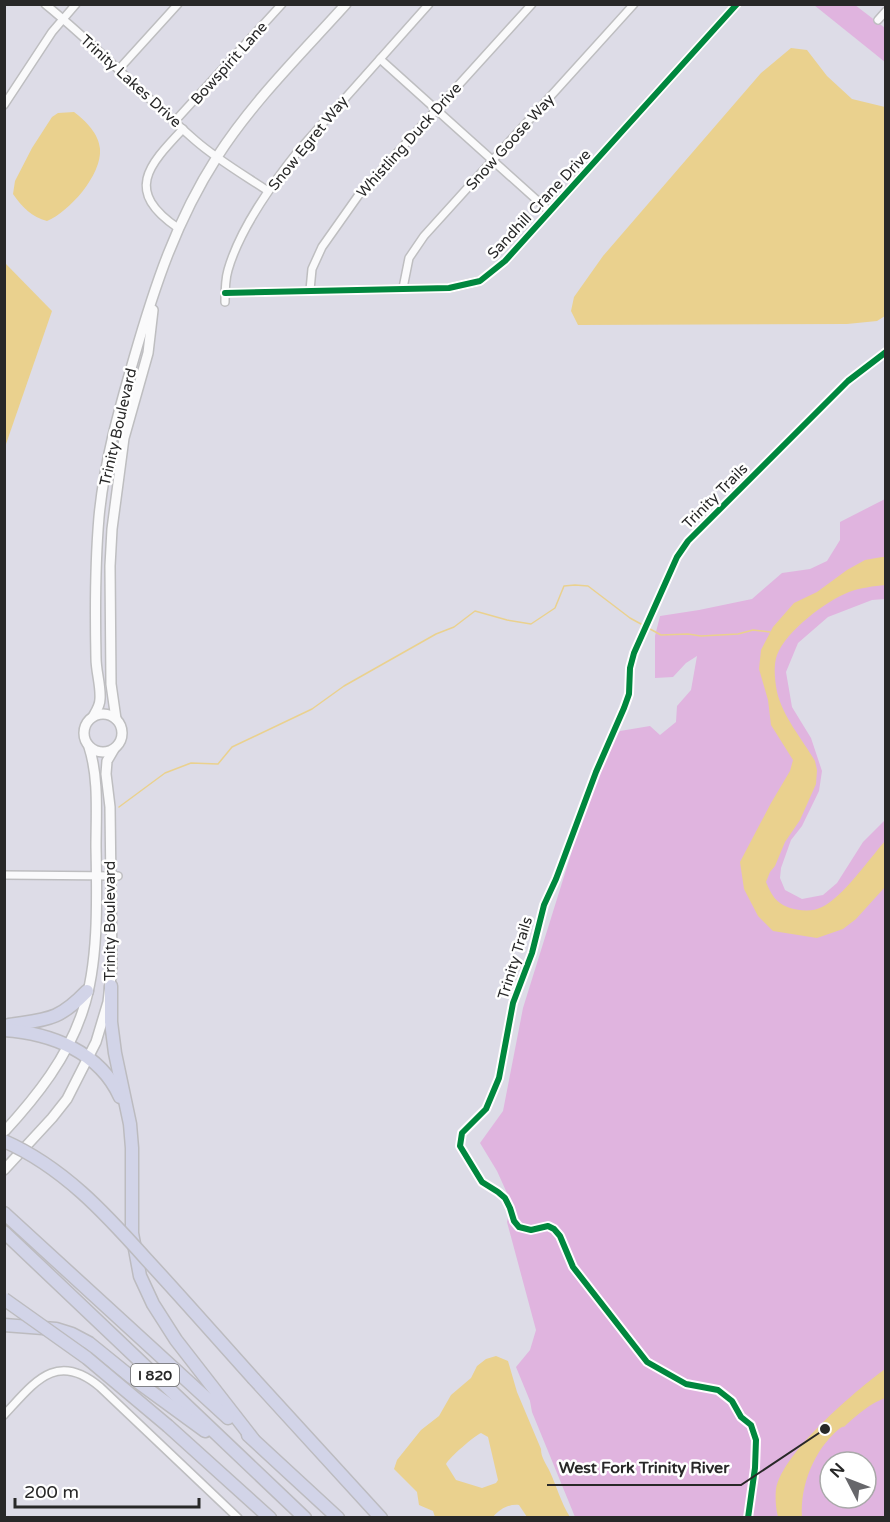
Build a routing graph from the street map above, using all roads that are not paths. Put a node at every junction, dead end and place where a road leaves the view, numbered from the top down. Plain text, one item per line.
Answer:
1 (45, 4) edge
2 (76, 4) edge
3 (178, 4) edge
4 (282, 4) edge
5 (346, 4) edge
6 (429, 4) edge
7 (532, 4) edge
8 (634, 4) edge
9 (737, 4) edge
10 (885, 11) edge
11 (63, 19) junction
12 (878, 20) dead end
13 (380, 59) junction
14 (119, 69) junction
15 (4, 105) edge
16 (436, 109) junction
17 (175, 121) junction
18 (183, 129) junction
19 (217, 157) junction
20 (492, 161) junction
21 (268, 191) junction
22 (549, 211) junction
23 (178, 228) junction
24 (156, 284) junction
25 (403, 288) junction
26 (310, 290) junction
27 (225, 293) junction
28 (225, 302) dead end
29 (94, 715) junction
30 (116, 719) junction
31 (89, 747) junction
32 (114, 749) junction
33 (4, 875) edge
34 (96, 875) junction
35 (114, 875) junction
36 (111, 986) junction
37 (87, 992) junction
38 (4, 1028) edge
39 (68, 1045) junction
40 (89, 1058) junction
41 (130, 1124) junction
42 (4, 1132) edge
43 (4, 1141) edge
44 (4, 1170) edge
45 (4, 1213) edge
46 (4, 1232) edge
47 (4, 1299) edge
48 (4, 1325) edge
49 (4, 1415) edge
50 (253, 1439) junction
51 (238, 1455) junction
52 (237, 1518) edge
53 (270, 1518) edge
54 (305, 1518) edge
55 (338, 1518) edge
56 (381, 1518) edge

1 - 11 street, Trinity Lakes Drive
2 - 11 street
3 - 14 street
4 - 17 street, Bowspirit Lane
5 - 19 main road, Trinity Boulevard
6 - 13 street, Snow Egret Way
7 - 16 street, Whistling Duck Drive
8 - 20 street, Snow Goose Way
9 - 22 street, Sandhill Crane Drive
10 - 12 street
11 - 14 street, Trinity Lakes Drive
11 - 15 street
13 - 16 street
13 - 21 street, Snow Egret Way
14 - 17 street, Trinity Lakes Drive
16 - 20 street
16 - 26 street, Whistling Duck Drive
17 - 18 street, Trinity Lakes Drive
18 - 19 street, Trinity Lakes Drive
18 - 23 street
19 - 21 street, Trinity Lakes Drive
19 - 23 main road, Trinity Boulevard
20 - 22 street
20 - 25 street, Snow Goose Way
21 - 27 street, Snow Egret Way
22 - 25 street, Sandhill Crane Drive
23 - 24 main road, Trinity Boulevard
24 - 29 main road, Trinity Boulevard
24 - 30 main road, Trinity Boulevard
25 - 26 street, Sandhill Crane Drive
26 - 27 street, Sandhill Crane Drive
27 - 28 street, Snow Egret Way
29 - 30 main road
29 - 31 main road, Trinity Boulevard
30 - 32 main road, Trinity Boulevard
31 - 32 main road
31 - 34 main road, Trinity Boulevard
32 - 35 main road, Trinity Boulevard
33 - 34 street
34 - 35 street
34 - 37 main road, Trinity Boulevard
35 - 36 main road, Trinity Boulevard
36 - 40 main road, Trinity Boulevard
36 - 41 highway
37 - 38 highway
37 - 39 main road, Trinity Boulevard
38 - 39 highway
39 - 40 highway
39 - 42 main road, Trinity Boulevard
40 - 41 highway
40 - 44 main road, Trinity Boulevard
41 - 50 highway
43 - 56 highway, bridge
45 - 50 highway, I 820
46 - 51 highway, I 820
47 - 53 highway, bridge
48 - 51 highway
49 - 52 street
50 - 55 highway, I 820
51 - 54 highway, I 820

